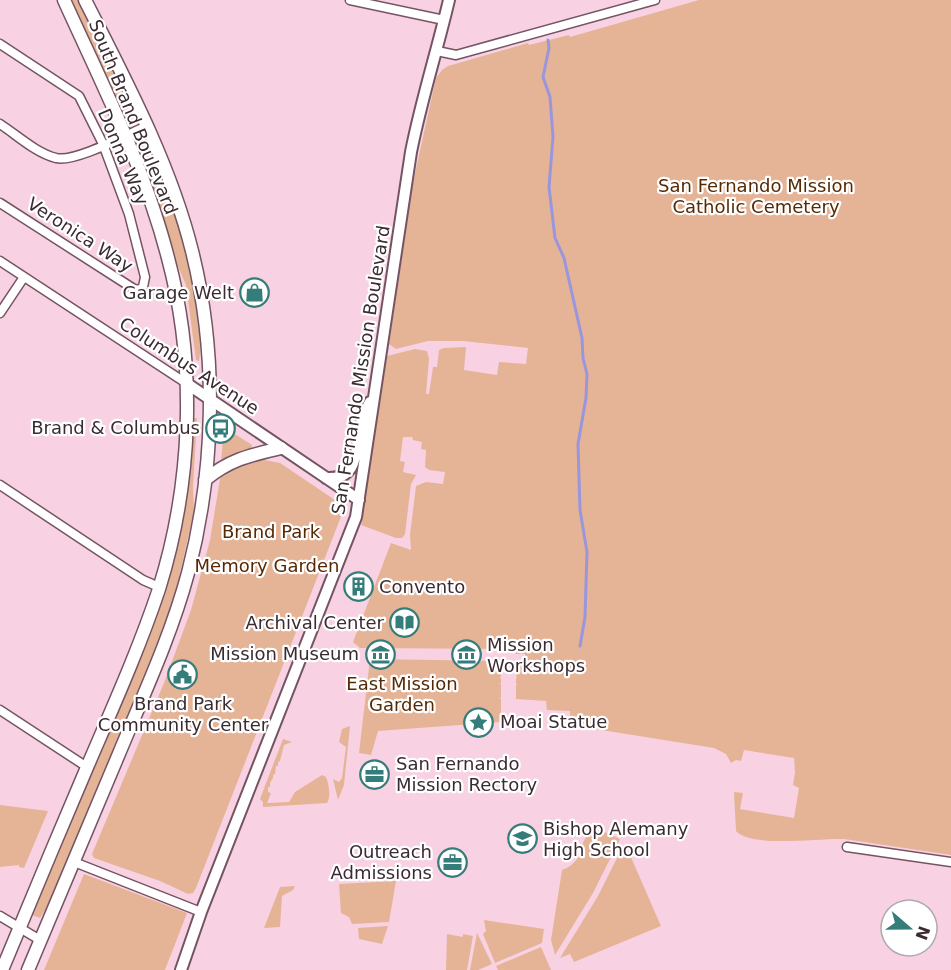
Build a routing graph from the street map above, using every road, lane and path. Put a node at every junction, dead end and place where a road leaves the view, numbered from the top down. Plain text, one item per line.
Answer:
1 (64, 0) edge
2 (85, 0) edge
3 (350, 0) edge
4 (449, 0) edge
5 (655, 0) edge
6 (444, 20) junction
7 (0, 44) edge
8 (437, 51) junction
9 (0, 124) edge
10 (147, 126) junction
11 (124, 135) junction
12 (103, 144) junction
13 (0, 203) edge
14 (0, 261) edge
15 (24, 277) junction
16 (143, 288) joint
17 (0, 313) edge
18 (186, 383) junction
19 (374, 394) junction
20 (208, 398) junction
21 (281, 448) junction
22 (326, 478) junction
23 (205, 480) junction
24 (0, 485) edge
25 (359, 500) junction
26 (159, 587) junction
27 (0, 710) edge
28 (87, 768) junction
29 (847, 847) dead end
30 (74, 862) junction
31 (951, 862) edge
32 (201, 912) junction
33 (0, 916) edge
34 (19, 929) junction
35 (40, 940) junction
36 (2, 970) edge
37 (28, 970) edge
38 (181, 970) edge

1 - 11 main road, South Brand Boulevard
2 - 10 main road, South Brand Boulevard
3 - 6 street
4 - 6 main road, San Fernando Mission Boulevard
5 - 8 street
6 - 8 main road, San Fernando Mission Boulevard
7 - 12 street, Donna Way
8 - 19 main road, San Fernando Mission Boulevard
9 - 12 street
10 - 11 street
10 - 20 main road, South Brand Boulevard
11 - 12 street
11 - 18 main road, South Brand Boulevard
12 - 16 street, Donna Way
13 - 16 street, Veronica Way
14 - 15 street, Columbus Avenue
15 - 17 street
15 - 18 street, Columbus Avenue
18 - 20 main road, Columbus Avenue
18 - 26 main road, South Brand Boulevard
19 - 22 main road
19 - 25 main road, San Fernando Mission Boulevard
20 - 21 main road, Columbus Avenue
20 - 23 main road, South Brand Boulevard
21 - 22 main road, Columbus Avenue
21 - 23 main road
22 - 25 main road, Columbus Avenue
23 - 30 main road, South Brand Boulevard
24 - 26 street
25 - 32 main road, San Fernando Mission Boulevard
26 - 28 main road, South Brand Boulevard
27 - 28 street
28 - 34 main road, South Brand Boulevard
29 - 31 street
30 - 32 street
30 - 35 main road, South Brand Boulevard
32 - 38 main road, San Fernando Mission Boulevard
33 - 34 street
34 - 35 street
34 - 36 main road, South Brand Boulevard
35 - 37 main road, South Brand Boulevard

